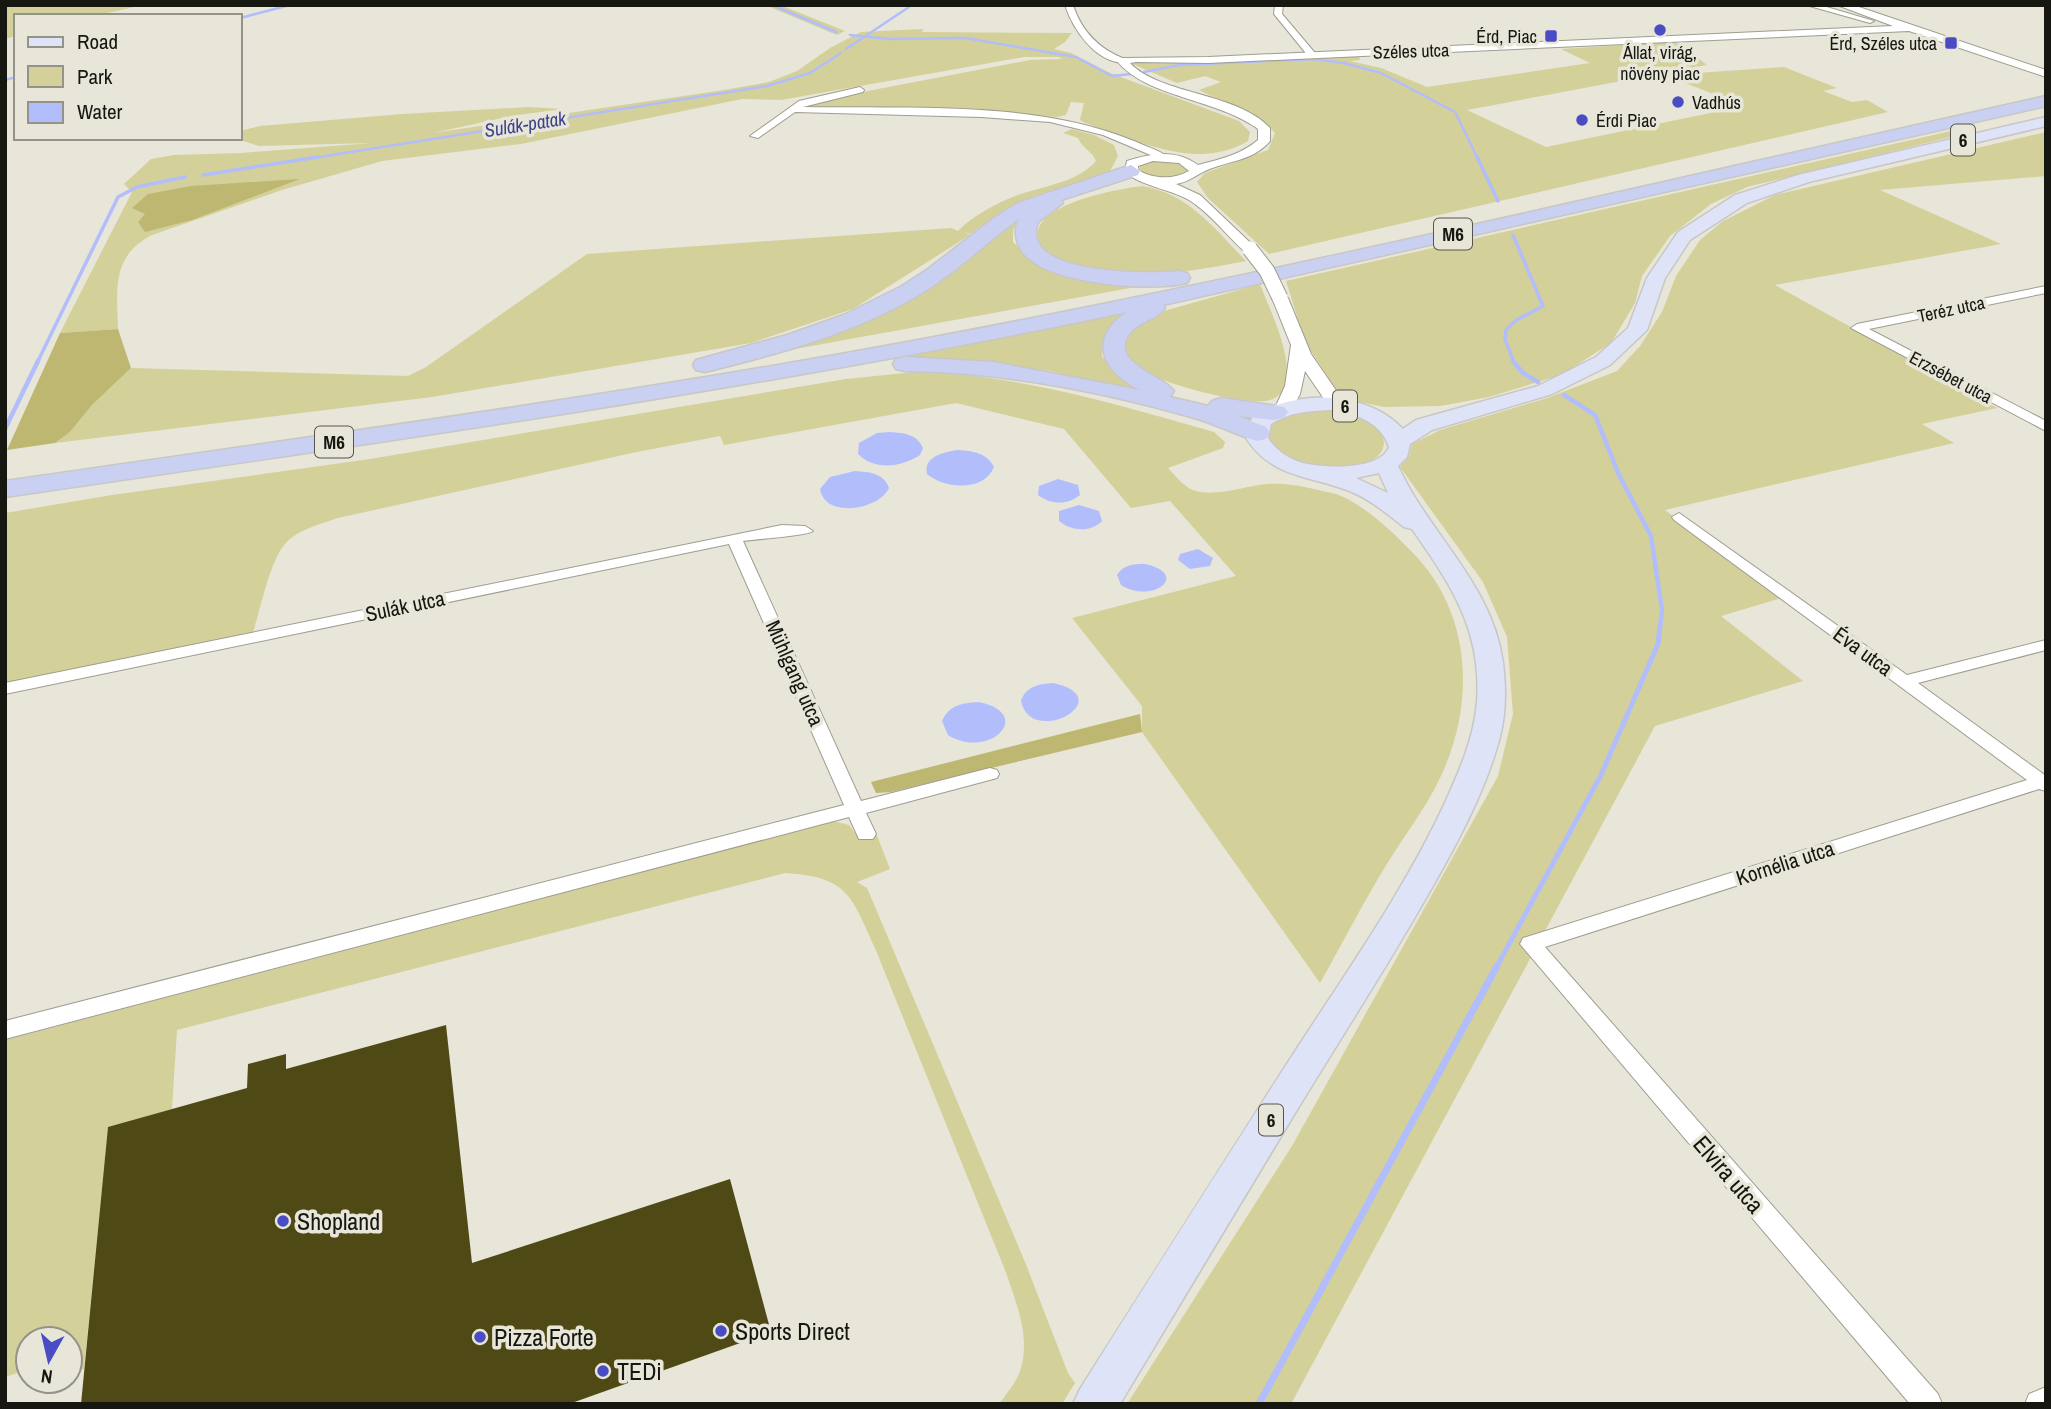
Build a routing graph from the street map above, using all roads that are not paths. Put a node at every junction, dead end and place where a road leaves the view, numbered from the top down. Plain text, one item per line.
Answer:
1 (1069, 5) edge
2 (1279, 5) edge
3 (1810, 5) edge
4 (1842, 5) edge
5 (1870, 20) dead end
6 (1910, 28) junction
7 (1312, 55) junction
8 (1122, 61) junction
9 (2046, 74) edge
10 (859, 90) dead end
11 (2046, 93) edge
12 (2046, 101) edge
13 (792, 109) junction
14 (2046, 121) edge
15 (755, 136) dead end
16 (1114, 137) junction
17 (1240, 156) junction
18 (1163, 157) junction
19 (1182, 159) junction
20 (1141, 173) junction
21 (1193, 173) junction
22 (1195, 198) junction
23 (1251, 265) junction
24 (2046, 289) edge
25 (1857, 328) joint
26 (1296, 345) junction
27 (662, 392) junction
28 (1337, 405) junction
29 (487, 408) junction
30 (1279, 410) junction
31 (1359, 410) junction
32 (1472, 410) junction
33 (2046, 427) edge
34 (1256, 433) junction
35 (1398, 441) junction
36 (1387, 463) junction
37 (1311, 471) junction
38 (5, 477) edge
39 (5, 489) edge
40 (1679, 517) dead end
41 (805, 531) dead end
42 (734, 539) junction
43 (1433, 540) junction
44 (2046, 645) edge
45 (1904, 681) junction
46 (5, 689) edge
47 (990, 774) dead end
48 (2043, 783) edge
49 (855, 808) junction
50 (866, 834) dead end
51 (1530, 944) joint
52 (5, 1030) edge
53 (2046, 1401) edge
54 (1095, 1404) edge
55 (1928, 1404) edge
56 (2039, 1404) edge

1 - 8 street
2 - 7 street
3 - 5 street
4 - 6 street
6 - 7 street, Széles utca
6 - 9 street
7 - 8 street, Széles utca
8 - 17 street
10 - 13 street
11 - 23 highway, M6
12 - 23 highway, M6
13 - 15 street
13 - 16 street
14 - 32 main road, 6
16 - 18 street
16 - 20 street
17 - 19 street
17 - 21 street
18 - 19 street
18 - 20 street
19 - 21 street
20 - 21 street
20 - 22 street
20 - 23 highway
20 - 29 highway
21 - 22 street
22 - 23 street
23 - 26 street, bridge
23 - 27 highway, M6
23 - 29 highway, M6
23 - 30 highway
24 - 25 street, Teréz utca
25 - 33 street, Erzsébet utca
26 - 28 street
26 - 30 street
27 - 34 highway
27 - 39 highway, M6
28 - 30 main road, 6
28 - 31 main road, 6
29 - 38 highway, M6
30 - 34 main road
31 - 32 main road, 6
31 - 35 main road, 6
32 - 35 main road, 6
34 - 37 main road, 6
35 - 36 main road
36 - 37 main road, 6
36 - 43 main road, 6
37 - 43 main road, 6
40 - 45 street, Éva utca
41 - 42 street, Sulák utca
42 - 46 street, Sulák utca
42 - 49 street, Mühlgang utca
43 - 54 main road, 6
44 - 45 street
45 - 48 street, Éva utca
47 - 49 street
48 - 51 street, Kornélia utca
49 - 50 street, Mühlgang utca
49 - 52 street
51 - 55 street, Elvira utca
53 - 56 street

